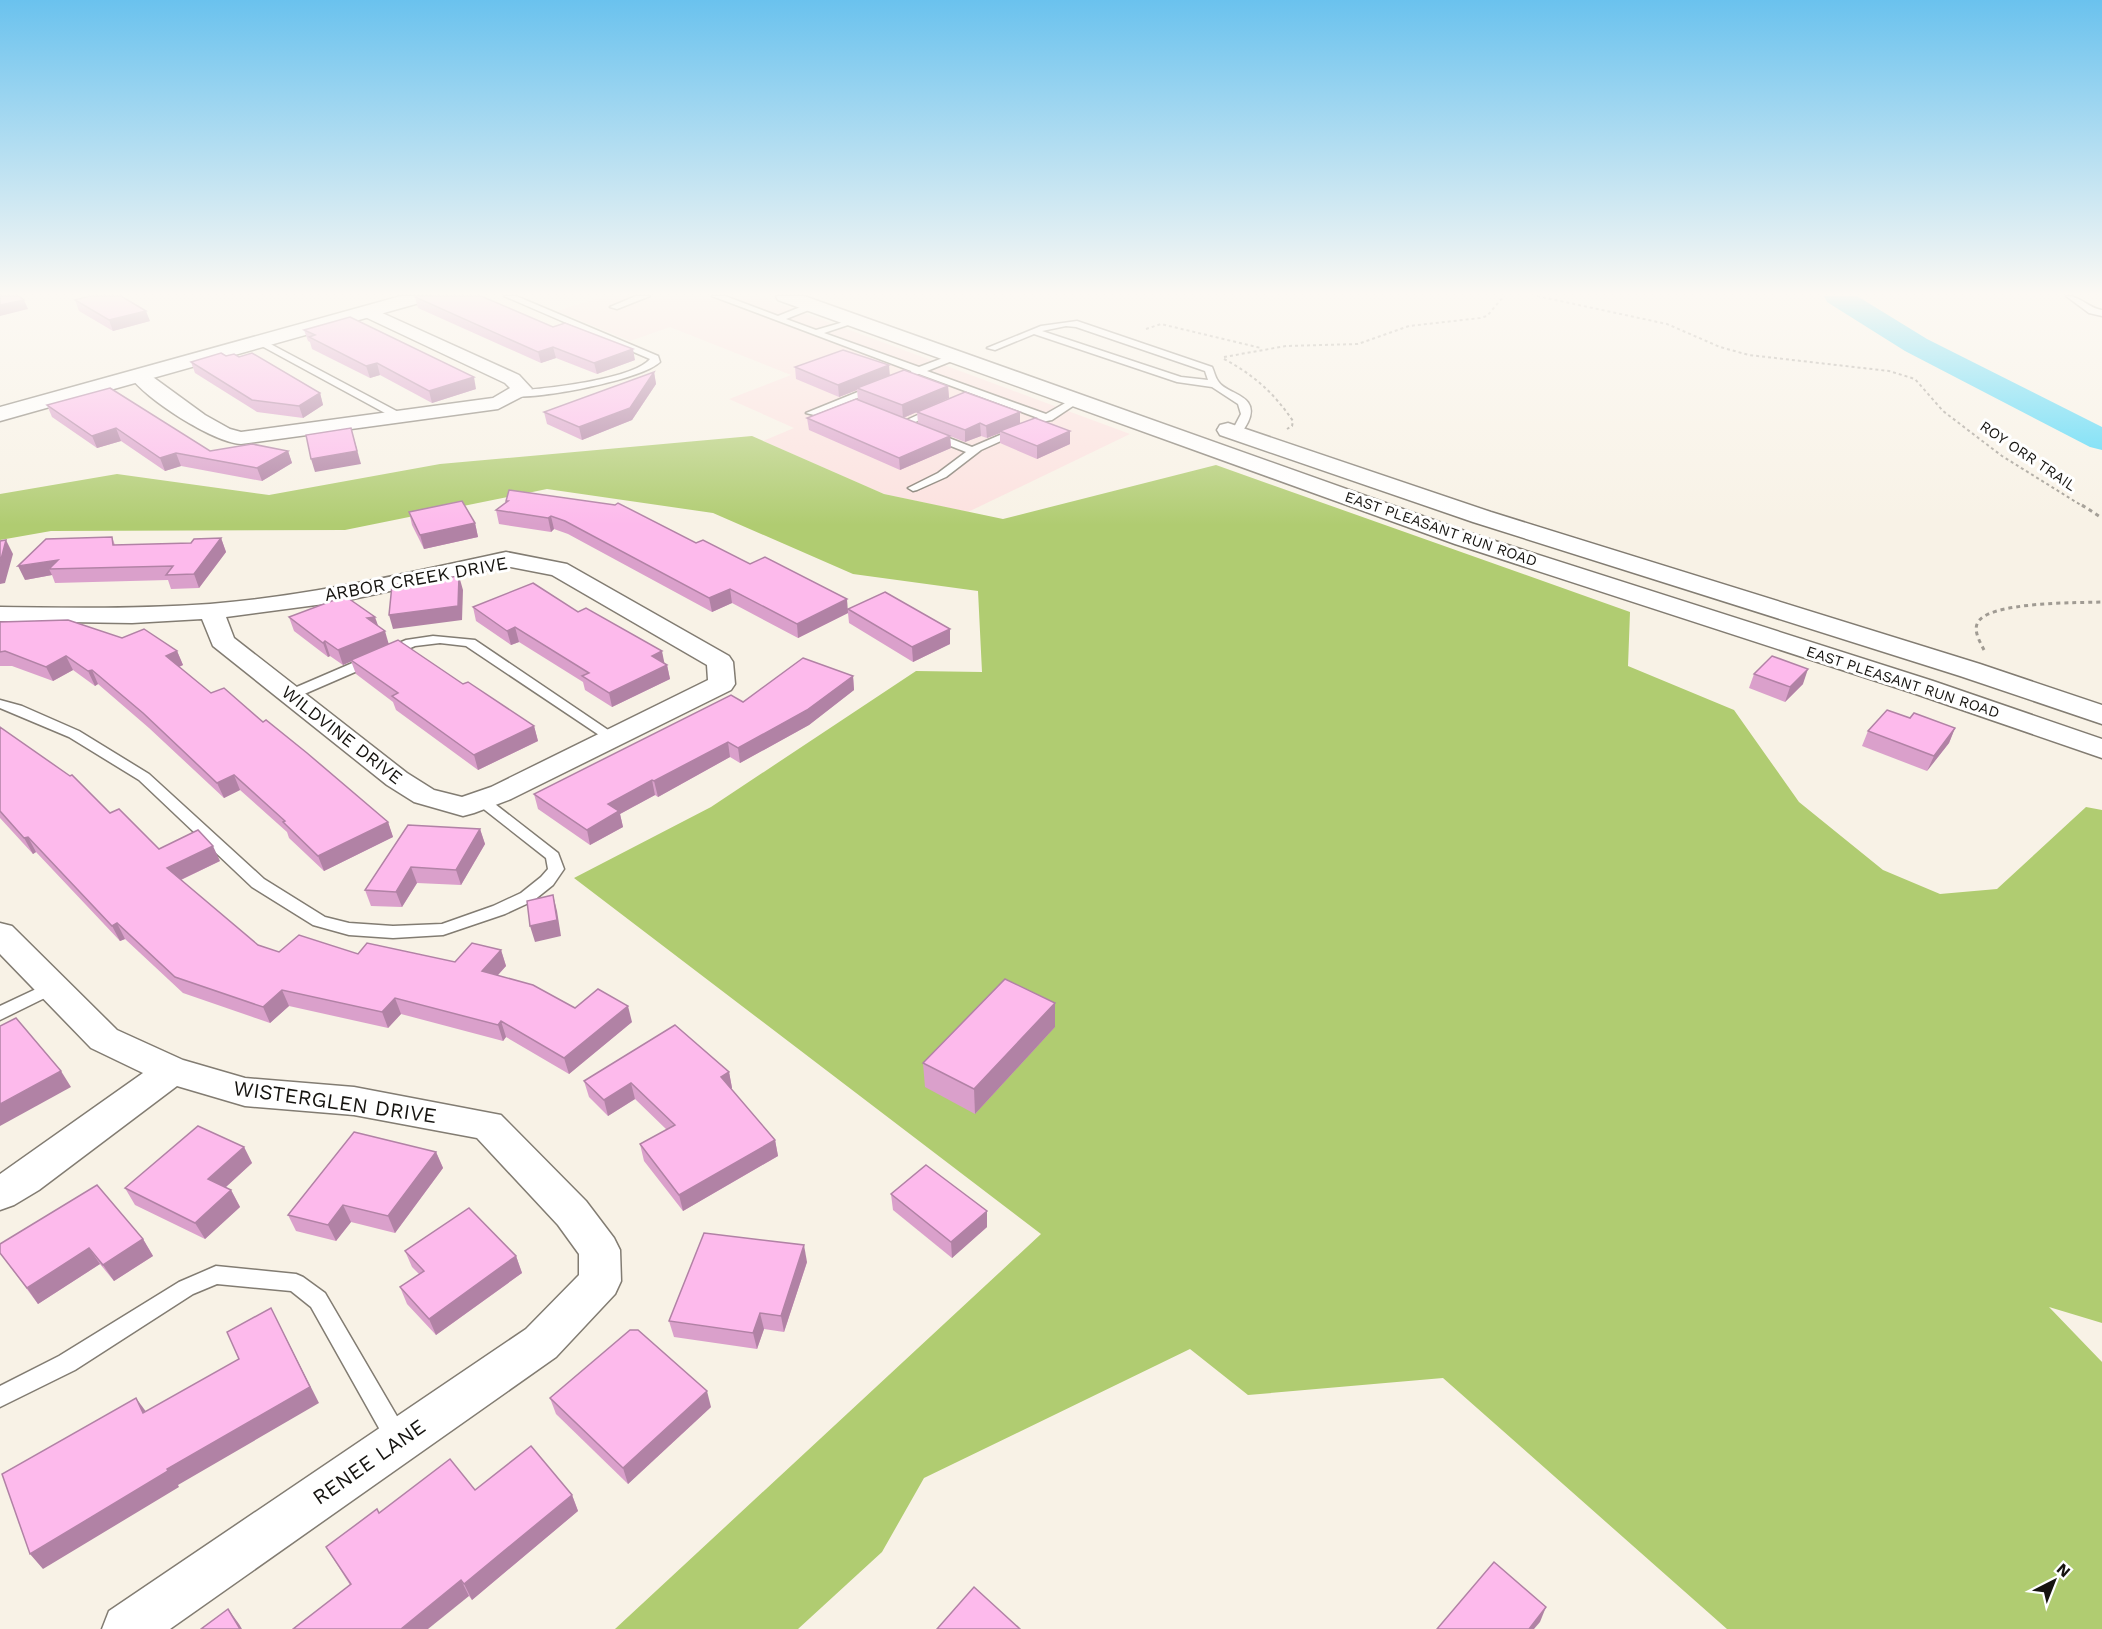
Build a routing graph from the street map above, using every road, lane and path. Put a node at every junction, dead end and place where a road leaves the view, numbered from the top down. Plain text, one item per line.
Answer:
1 (153, 372) edge
2 (317, 372) edge
3 (497, 372) edge
4 (631, 372) edge
5 (916, 372) edge
6 (922, 372) edge
7 (997, 372) edge
8 (1061, 372) edge
9 (1156, 372) edge
10 (1210, 372) edge
11 (1896, 372) edge
12 (139, 376) junction
13 (901, 378) edge
14 (1214, 384) junction
15 (882, 385) edge
16 (978, 392) junction
17 (514, 394) junction
18 (967, 397) edge
19 (843, 400) junction
20 (1077, 400) junction
21 (946, 406) edge
22 (863, 408) edge
23 (811, 412) dead end
24 (0, 414) edge
25 (400, 417) junction
26 (1048, 418) junction
27 (1236, 433) junction
28 (1210, 447) junction
29 (973, 451) junction
30 (913, 488) dead end
31 (2102, 518) edge
32 (2102, 602) edge
33 (1758, 603) junction
34 (212, 611) junction
35 (0, 614) edge
36 (1737, 627) junction
37 (1988, 657) dead end
38 (290, 695) junction
39 (0, 704) edge
40 (2102, 715) edge
41 (613, 738) junction
42 (2102, 750) edge
43 (491, 797) junction
44 (0, 934) edge
45 (53, 987) junction
46 (0, 1014) edge
47 (172, 1071) junction
48 (0, 1194) edge
49 (600, 1281) joint
50 (0, 1397) edge
51 (399, 1441) junction
52 (127, 1629) edge

1 - 12 main road
2 - 25 lane
3 - 17 street
4 - 17 lane
5 - 13 lane
6 - 16 lane
7 - 20 main road, EAST PLEASANT RUN ROAD
8 - 27 main road, EAST PLEASANT RUN ROAD
9 - 14 lane
10 - 14 lane
11 - 31 path, ROY ORR TRAIL
12 - 24 main road
12 - 25 street
14 - 27 lane
15 - 19 lane
16 - 18 lane
16 - 26 lane
17 - 25 street
19 - 22 lane
19 - 23 lane
20 - 26 lane
20 - 28 main road, EAST PLEASANT RUN ROAD
21 - 29 lane
26 - 29 lane
27 - 28 main road
27 - 33 main road, EAST PLEASANT RUN ROAD
28 - 36 main road, EAST PLEASANT RUN ROAD
29 - 30 lane
32 - 37 path
33 - 36 main road
33 - 40 main road, EAST PLEASANT RUN ROAD
34 - 35 street, ARBOR CREEK DRIVE
34 - 38 street, WILDVINE DRIVE
34 - 41 street, ARBOR CREEK DRIVE
36 - 42 main road, EAST PLEASANT RUN ROAD
38 - 41 lane
38 - 43 street, WILDVINE DRIVE
39 - 43 lane
41 - 43 street, ARBOR CREEK DRIVE
44 - 45 street, WISTERGLEN DRIVE
45 - 46 lane
45 - 47 street, WISTERGLEN DRIVE
47 - 48 street
47 - 49 street, WISTERGLEN DRIVE
49 - 51 street, RENEE LANE
50 - 51 lane
51 - 52 street, RENEE LANE

